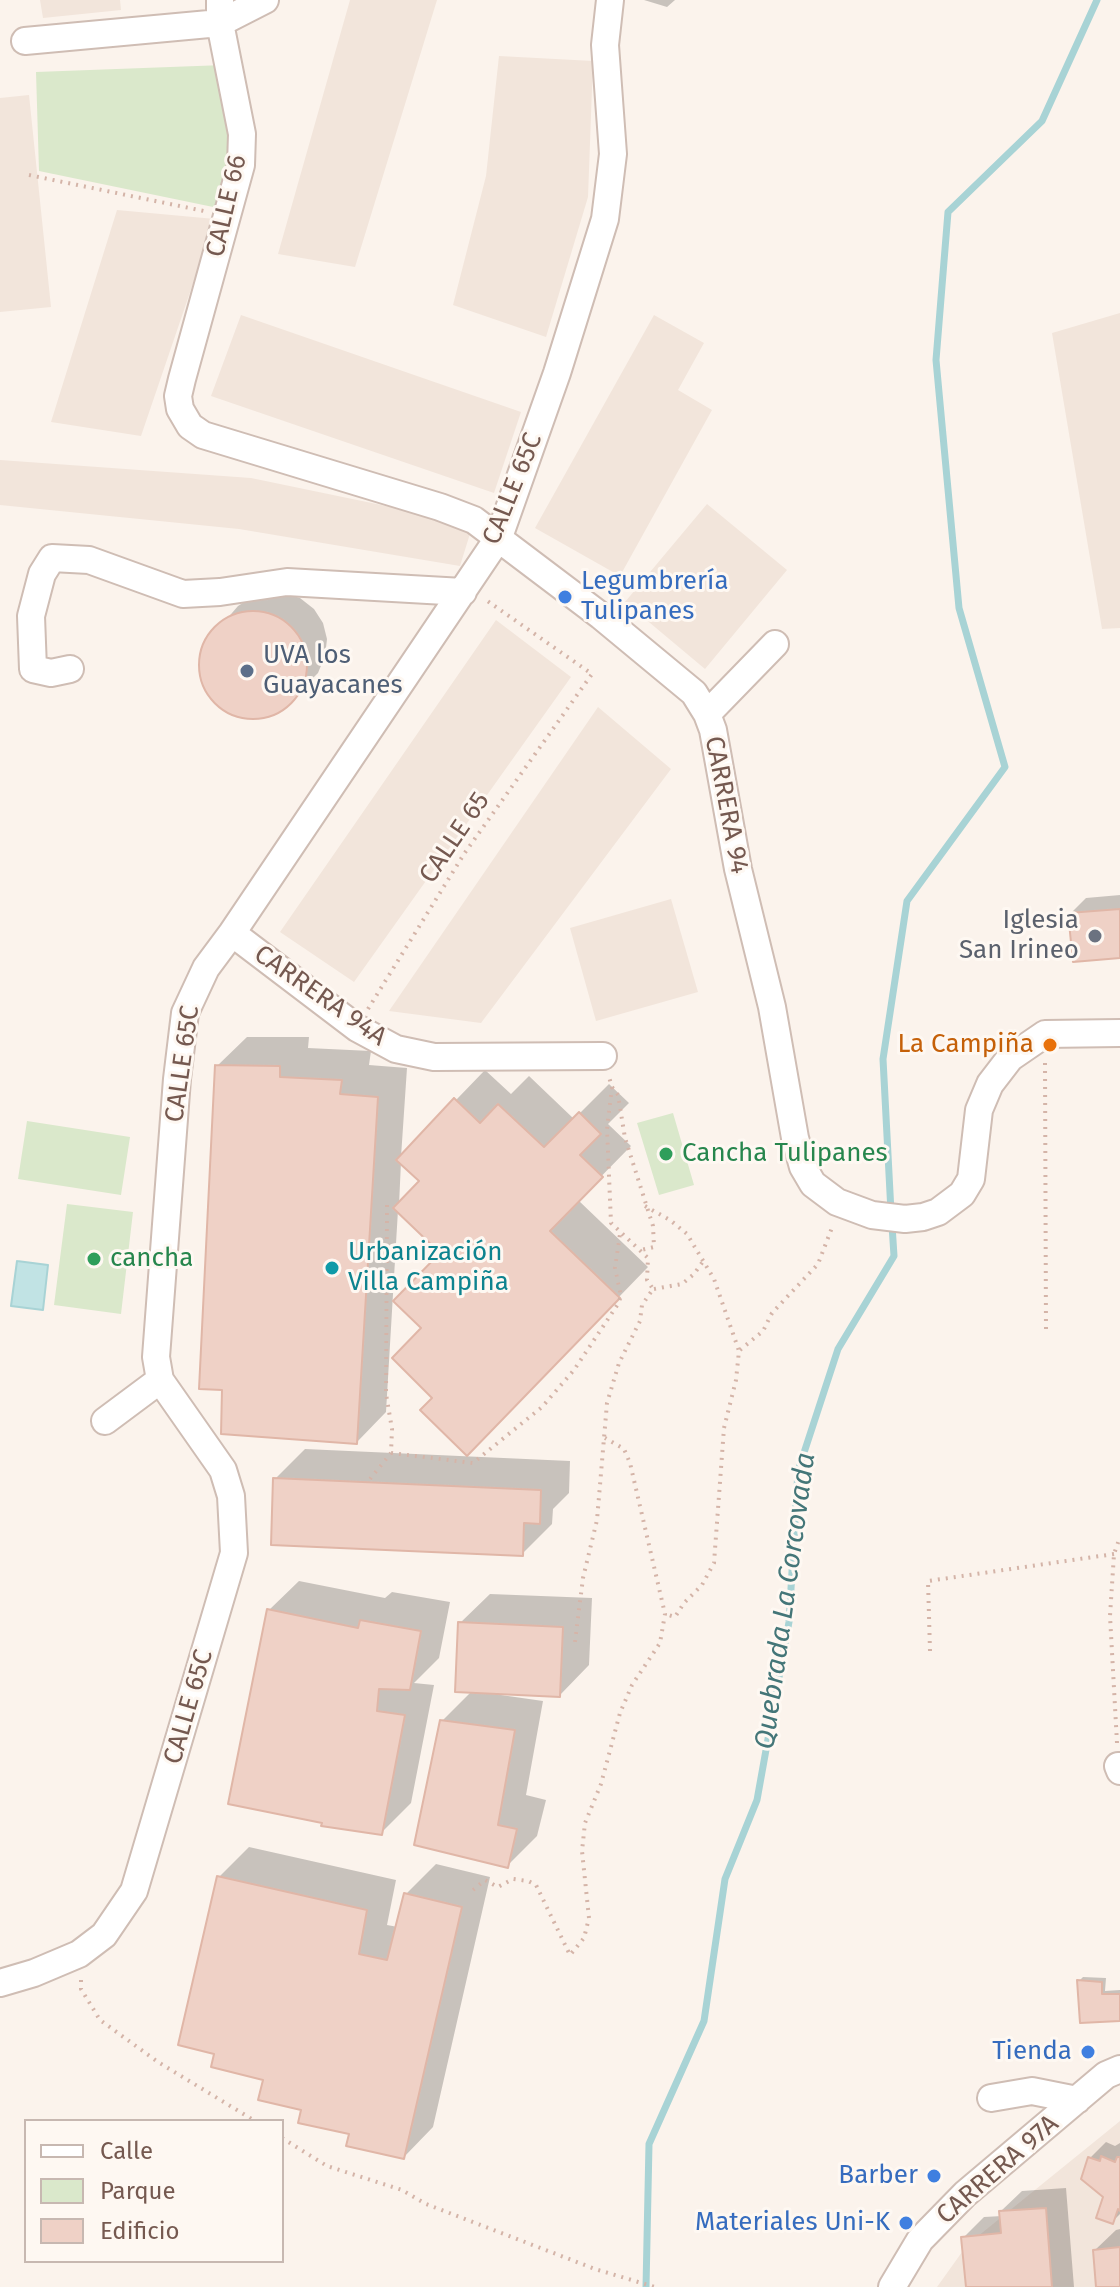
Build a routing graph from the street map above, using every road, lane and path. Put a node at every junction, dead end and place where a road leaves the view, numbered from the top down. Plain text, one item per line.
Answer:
1 (265, 0) edge
2 (610, 0) edge
3 (220, 12) edge
4 (25, 41) dead end
5 (29, 175) dead end
6 (226, 215) junction
7 (180, 409) joint
8 (499, 537) junction
9 (465, 589) junction
10 (775, 644) dead end
11 (70, 669) dead end
12 (707, 714) junction
13 (232, 933) junction
14 (357, 1028) junction
15 (1120, 1033) edge
16 (1045, 1034) junction
17 (603, 1056) joint
18 (612, 1087) junction
19 (387, 1205) dead end
20 (645, 1206) junction
21 (863, 1212) junction
22 (620, 1234) junction
23 (641, 1250) junction
24 (704, 1260) junction
25 (653, 1289) junction
26 (1046, 1333) dead end
27 (739, 1351) junction
28 (160, 1380) junction
29 (105, 1421) dead end
30 (605, 1438) junction
31 (391, 1453) junction
32 (370, 1479) dead end
33 (1120, 1537) edge
34 (1114, 1554) junction
35 (665, 1614) junction
36 (575, 1642) dead end
37 (930, 1651) dead end
38 (1119, 1768) edge
39 (473, 1890) dead end
40 (79, 1954) junction
41 (0, 1983) edge
42 (1120, 2069) edge
43 (991, 2098) dead end
44 (1077, 2100) junction
45 (252, 2119) edge
46 (284, 2139) edge
47 (655, 2287) edge
48 (892, 2287) edge

1 - 3 street
2 - 8 street, CALLE 65C
3 - 4 street
3 - 6 street, CALLE 66
5 - 6 path
6 - 7 street, CALLE 66
7 - 8 street, CARRERA 94
8 - 9 street, CALLE 65C
8 - 12 street, CARRERA 94
9 - 11 street
9 - 13 street, CALLE 65C
9 - 14 path, CALLE 65
10 - 12 street
12 - 21 street, CARRERA 94
13 - 14 street, CARRERA 94A
13 - 28 street, CALLE 65C
14 - 17 street, CARRERA 94A
15 - 16 street
16 - 21 street, CARRERA 94
16 - 26 path
17 - 18 path
18 - 20 path
18 - 22 path
19 - 31 path
20 - 23 path
20 - 24 path
21 - 27 path
22 - 23 path
22 - 31 path
23 - 25 path
24 - 25 path
24 - 27 path
25 - 30 path
27 - 35 path
28 - 29 street
28 - 40 street, CALLE 65C
30 - 35 path
30 - 36 path
31 - 32 path
33 - 34 path
34 - 37 path
34 - 38 path
35 - 39 path
40 - 41 street, CALLE 65C
40 - 45 path
42 - 44 street, CARRERA 97A
43 - 44 street
44 - 48 street, CARRERA 97A
46 - 47 path

